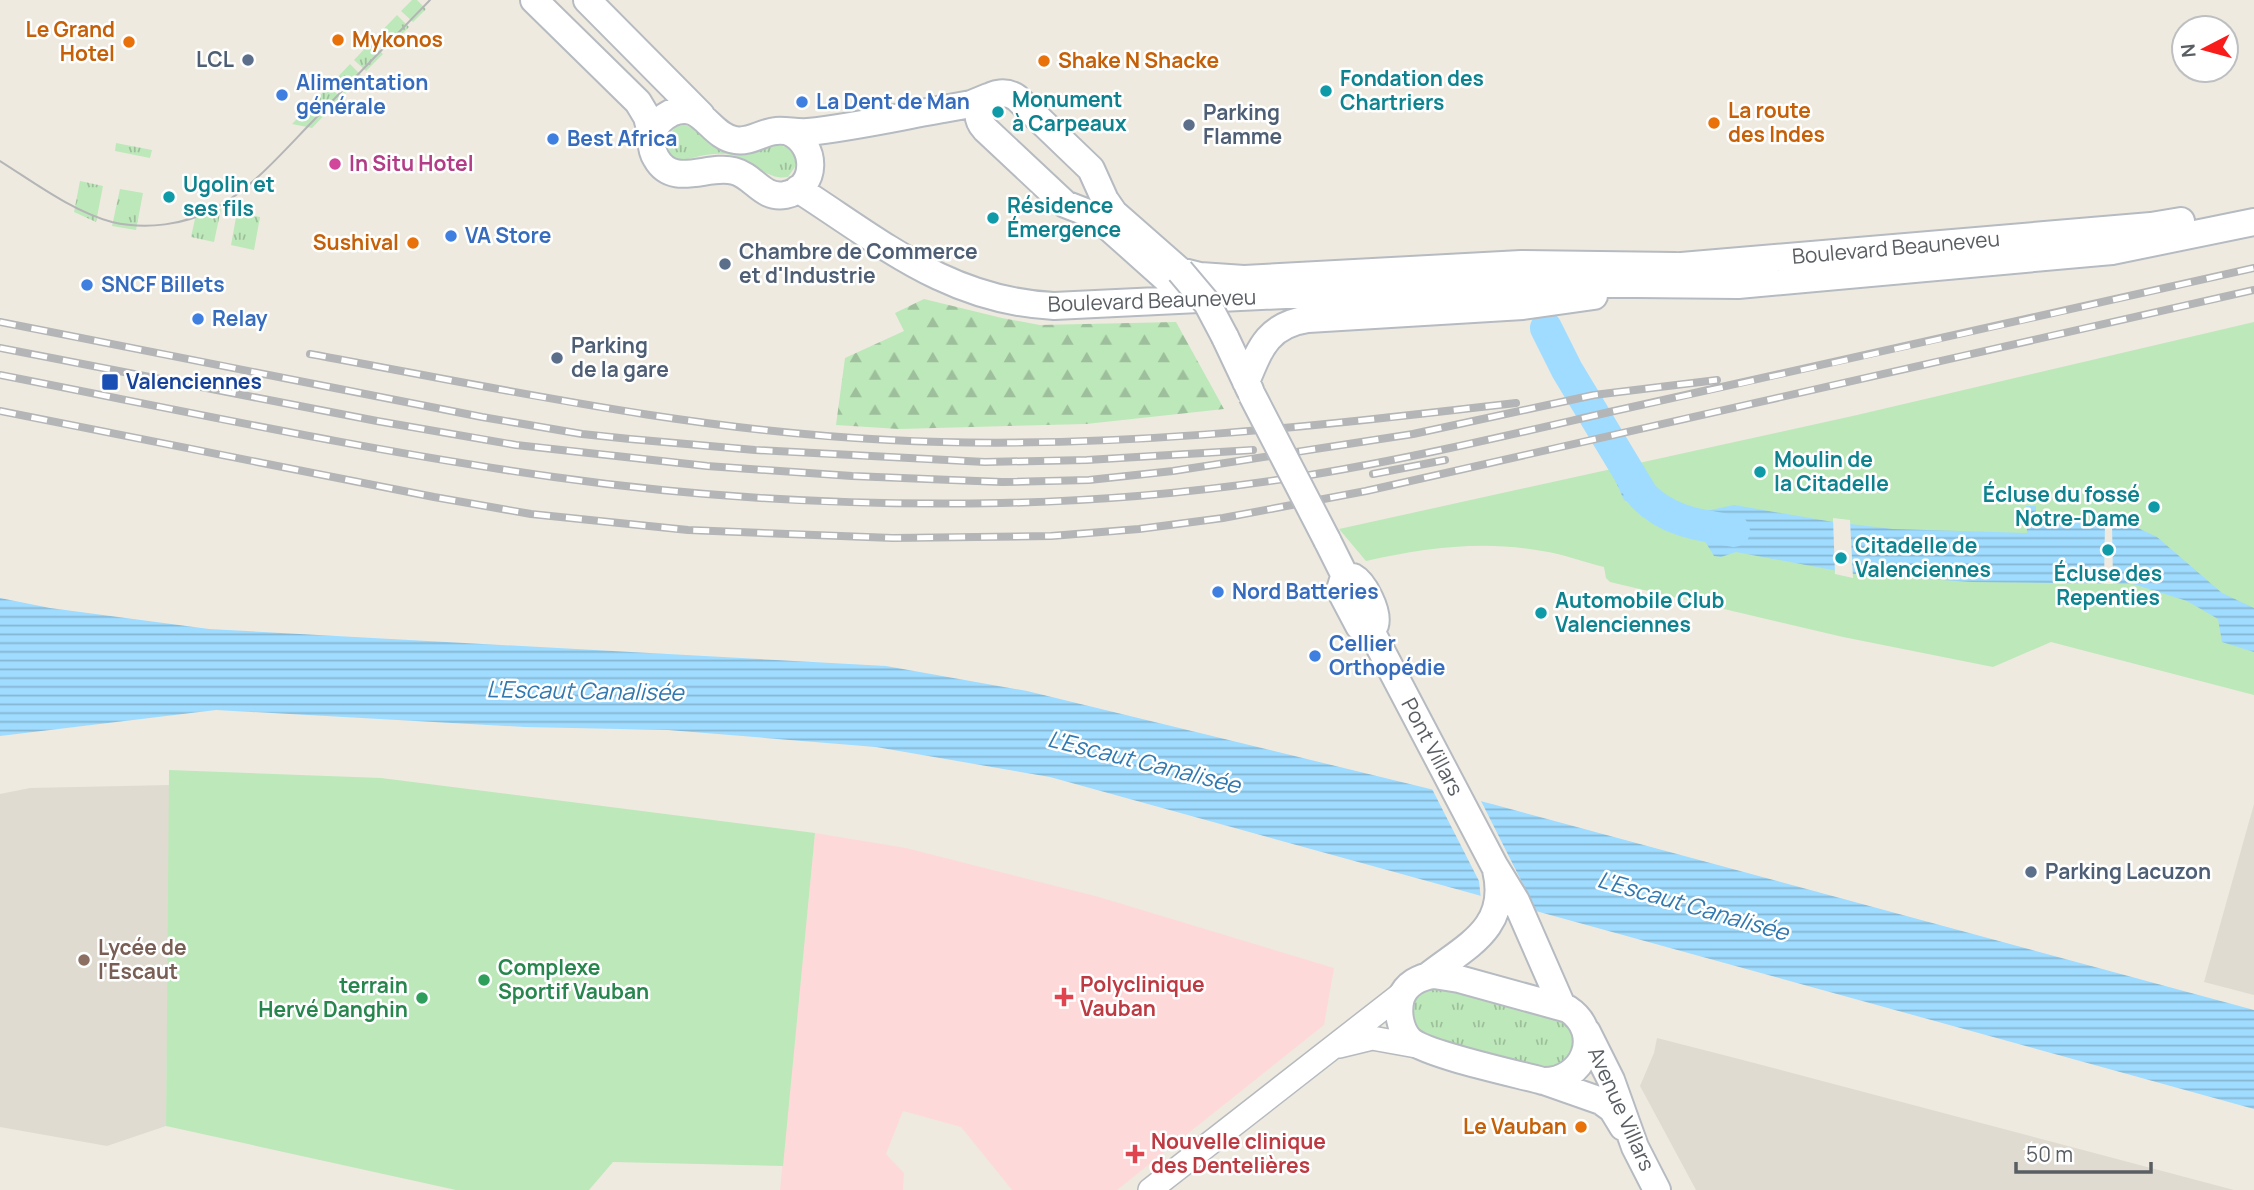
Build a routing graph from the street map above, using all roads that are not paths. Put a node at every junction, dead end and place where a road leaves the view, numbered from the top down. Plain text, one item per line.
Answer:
1 (534, 0) edge
2 (587, 0) edge
3 (988, 97) junction
4 (701, 115) junction
5 (985, 129) junction
6 (789, 132) junction
7 (652, 137) junction
8 (811, 162) junction
9 (1098, 183) junction
10 (799, 189) junction
11 (2254, 204) edge
12 (1076, 208) junction
13 (2254, 222) edge
14 (1175, 276) junction
15 (1678, 276) junction
16 (1249, 389) junction
17 (1494, 865) junction
18 (1428, 976) junction
19 (1405, 990) junction
20 (1562, 1006) junction
21 (1585, 1027) junction
22 (1336, 1047) junction
23 (1422, 1047) junction
24 (1543, 1081) junction
25 (1635, 1147) junction
26 (1150, 1190) edge
27 (1657, 1190) edge

1 - 7 main road
2 - 4 main road
3 - 5 main road
3 - 6 main road
3 - 9 main road
4 - 6 main road
4 - 7 main road
5 - 8 main road
5 - 12 main road
6 - 8 main road
7 - 10 main road
8 - 10 main road
9 - 12 main road
9 - 14 main road
10 - 15 main road, Boulevard Beauneveu
11 - 15 main road, Boulevard Beauneveu
12 - 14 main road
13 - 15 main road, Boulevard Beauneveu
14 - 15 main road
14 - 16 main road, bridge
15 - 16 main road
16 - 17 main road, Pont Villars, bridge
17 - 18 main road, Pont Villars
17 - 20 main road, Pont Villars
18 - 19 main road, Pont Villars
18 - 20 main road
19 - 22 street
19 - 23 main road
20 - 21 main road
21 - 24 main road
21 - 25 main road, Avenue Villars
22 - 23 street
22 - 26 street
23 - 24 main road
24 - 25 main road
25 - 27 main road, Avenue Villars

